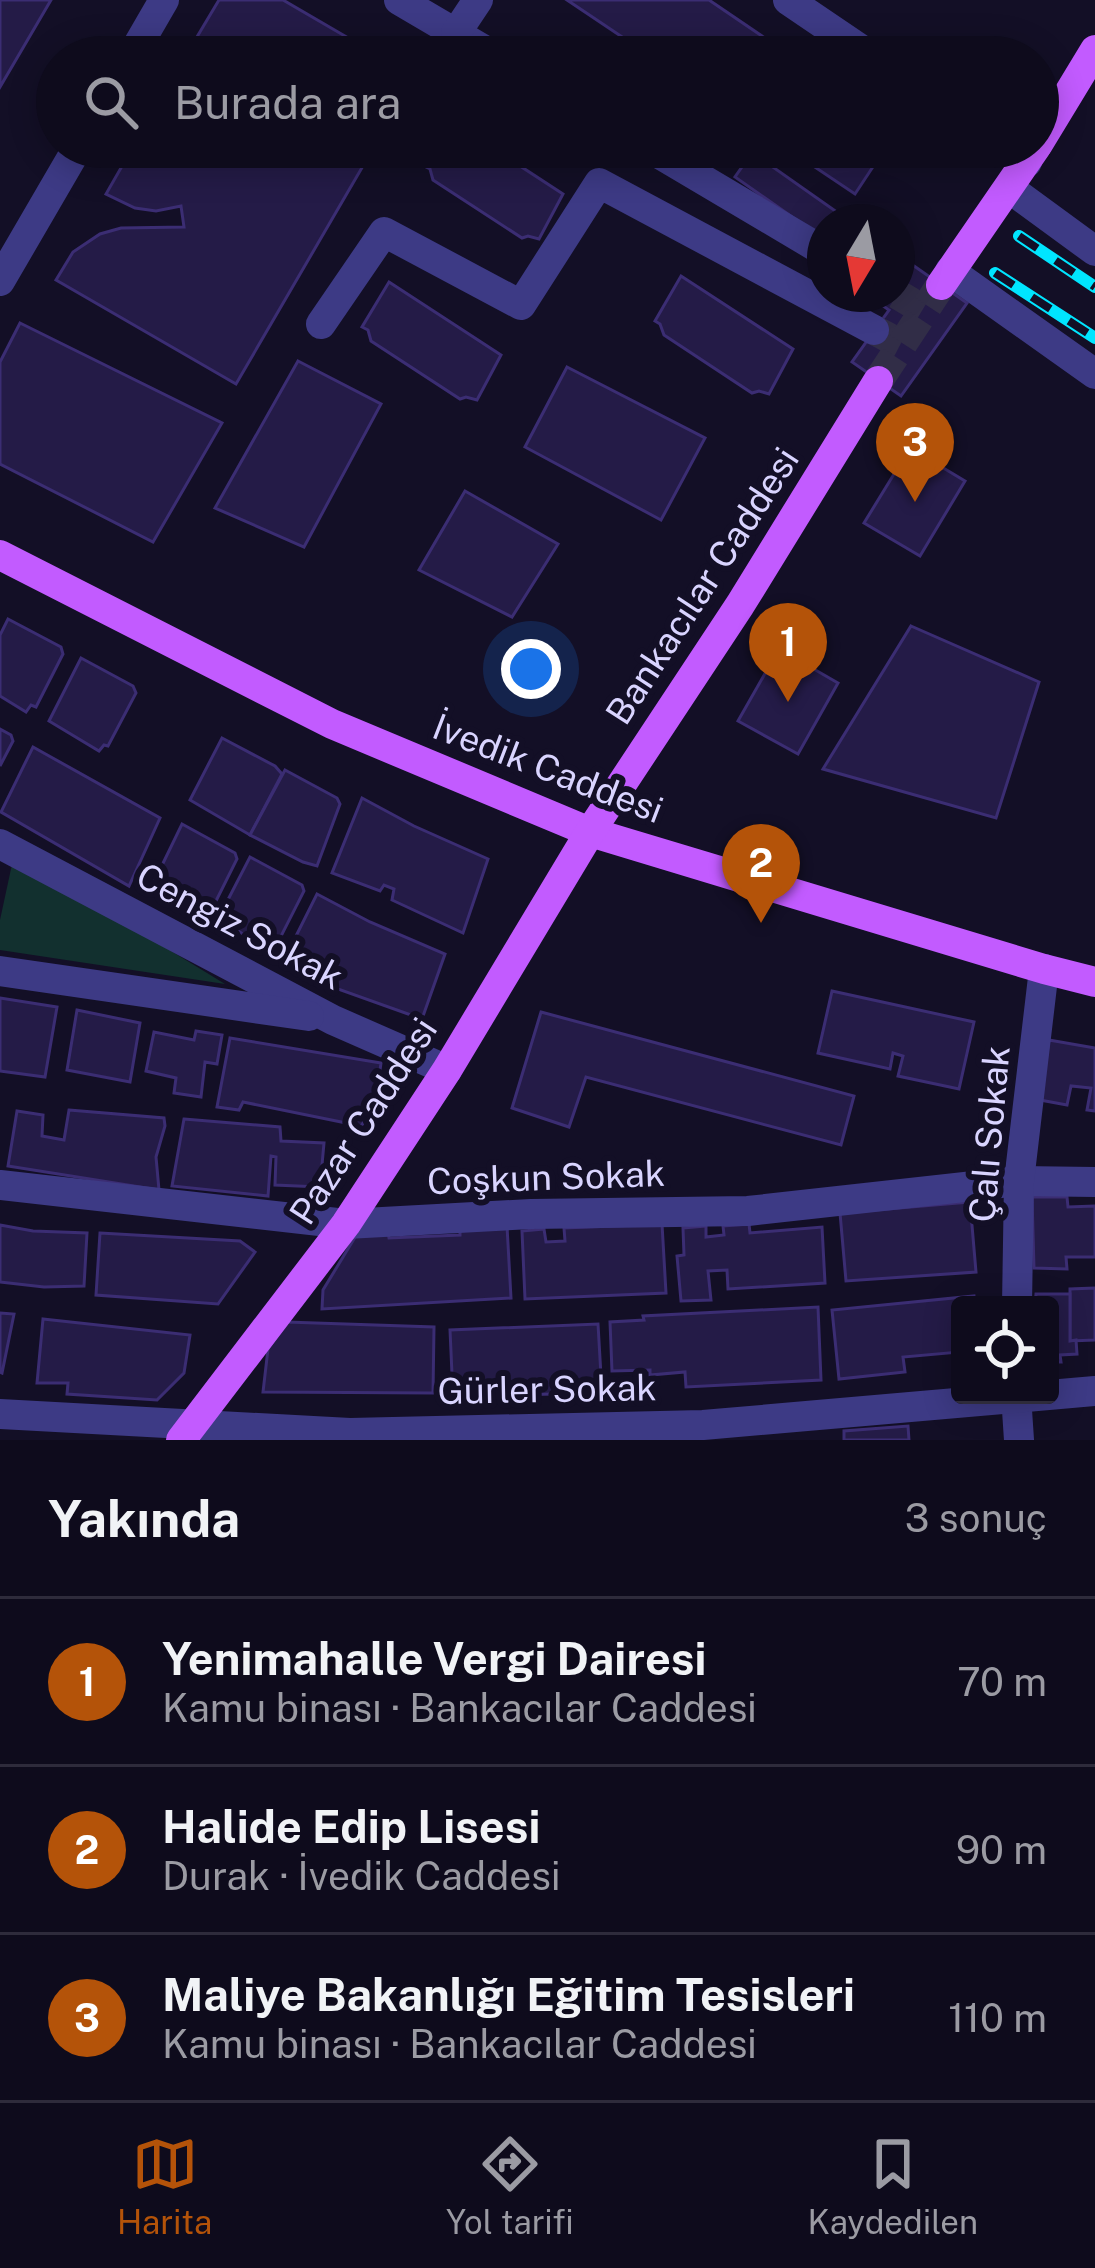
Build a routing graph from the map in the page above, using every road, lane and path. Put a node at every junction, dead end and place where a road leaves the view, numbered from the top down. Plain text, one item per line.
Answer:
1 (164, 0) edge
2 (399, 0) edge
3 (478, 0) edge
4 (788, 0) edge
5 (456, 34) junction
6 (143, 36) edge
7 (459, 36) edge
8 (841, 36) edge
9 (1095, 50) edge
10 (1059, 104) edge
11 (66, 168) edge
12 (683, 168) edge
13 (1017, 168) edge
14 (1031, 168) edge
15 (807, 241) edge
16 (1095, 251) edge
17 (946, 278) joint
18 (0, 281) edge
19 (321, 323) dead end
20 (874, 330) tunnel mouth
21 (1095, 374) edge
22 (878, 381) tunnel mouth
23 (0, 555) edge
24 (590, 832) junction
25 (0, 844) edge
26 (1044, 969) junction
27 (0, 971) edge
28 (1095, 982) edge
29 (333, 1020) junction
30 (447, 1070) junction
31 (1019, 1181) junction
32 (1095, 1182) edge
33 (0, 1185) edge
34 (346, 1224) junction
35 (1018, 1296) edge
36 (1095, 1391) edge
37 (1059, 1394) edge
38 (951, 1403) edge
39 (1016, 1404) edge
40 (0, 1414) edge
41 (187, 1433) edge
42 (1019, 1440) edge

1 - 6 street
2 - 5 street
3 - 5 street
4 - 8 street
5 - 7 street
9 - 10 main road
11 - 18 street
12 - 15 street
13 - 17 main road
14 - 16 street
17 - 21 street
19 - 20 street
22 - 24 main road, Bankacılar Caddesi
23 - 24 main road, İvedik Caddesi
24 - 26 main road, İvedik Caddesi
24 - 30 main road, Pazar Caddesi
25 - 29 street, Cengiz Sokak
26 - 28 main road, İvedik Caddesi
26 - 31 street, Çalı Sokak
27 - 29 street
29 - 30 street, Cengiz Sokak
30 - 34 main road, Pazar Caddesi
31 - 32 street, Coşkun Sokak
31 - 34 street, Coşkun Sokak
31 - 35 street, Çalı Sokak
33 - 34 street, Coşkun Sokak
34 - 41 main road, Pazar Caddesi
36 - 37 street, Gürler Sokak
38 - 41 street, Gürler Sokak
39 - 42 street
40 - 41 street, Gürler Sokak

